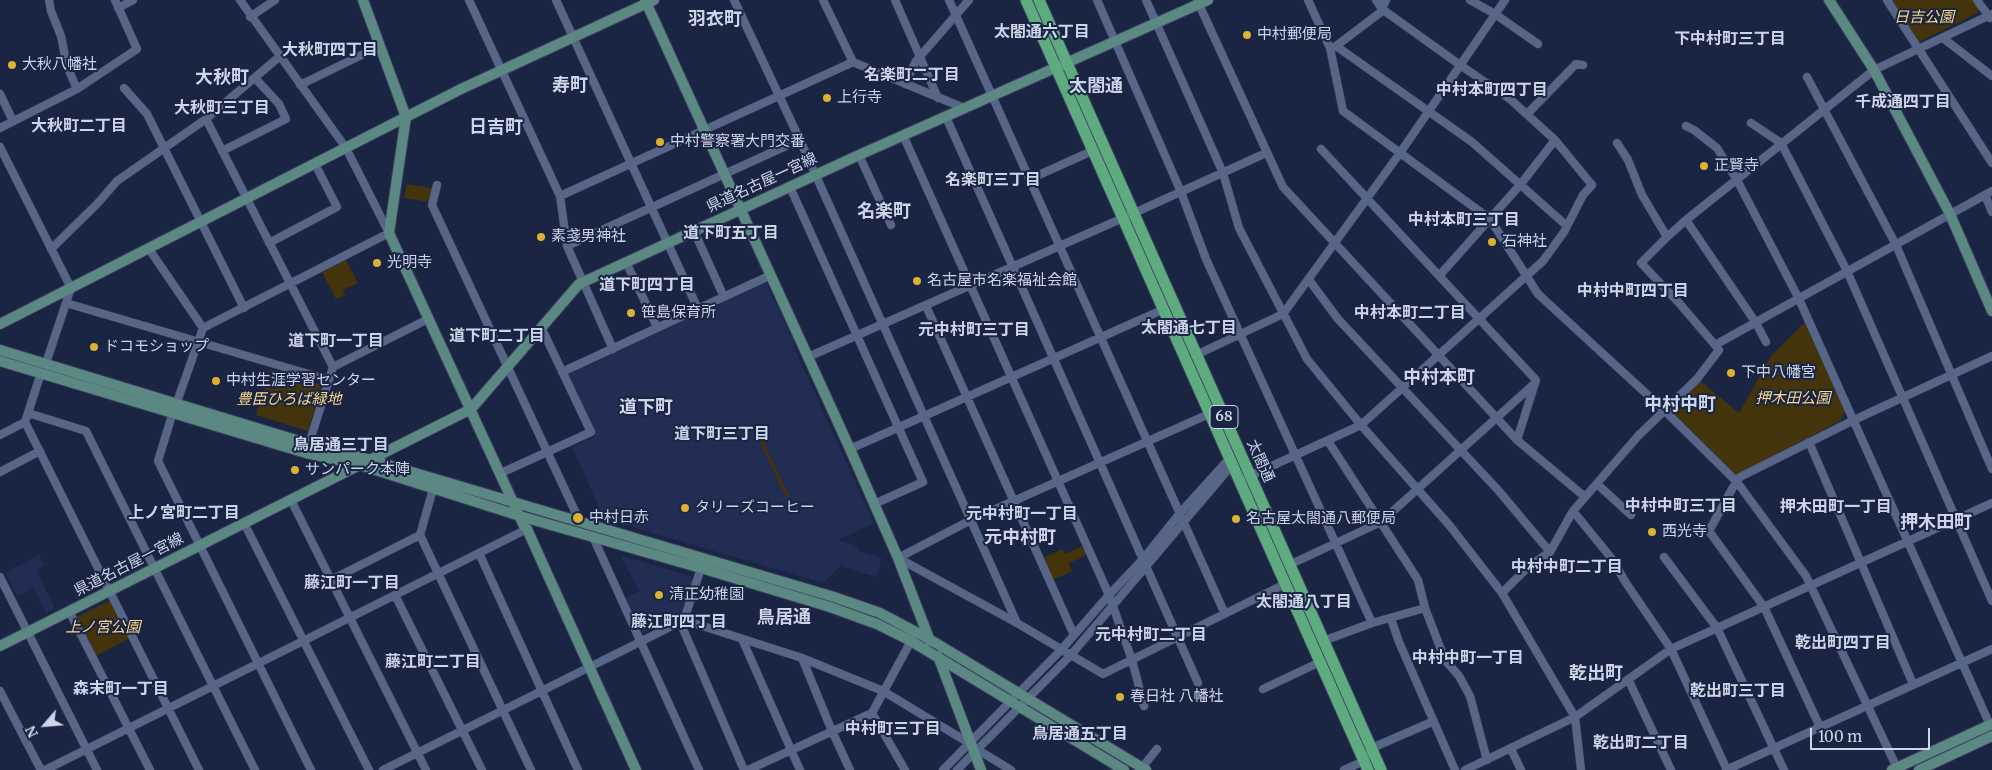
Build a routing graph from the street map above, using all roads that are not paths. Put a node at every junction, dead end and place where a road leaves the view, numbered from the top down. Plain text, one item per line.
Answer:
1 (49, 0) edge
2 (133, 0) edge
3 (240, 0) edge
4 (275, 0) edge
5 (363, 0) edge
6 (469, 0) edge
7 (556, 0) edge
8 (734, 0) edge
9 (823, 0) edge
10 (895, 0) edge
11 (949, 0) edge
12 (969, 0) edge
13 (1026, 0) edge
14 (1038, 0) edge
15 (1097, 0) edge
16 (1146, 0) edge
17 (1308, 0) edge
18 (1376, 0) edge
19 (1386, 0) edge
20 (1470, 0) edge
21 (1505, 0) edge
22 (1887, 0) edge
23 (1978, 0) edge
24 (649, 1) edge
25 (1202, 1) edge
26 (1833, 1) edge
27 (116, 4) edge
28 (1382, 9) junction
29 (1495, 14) junction
30 (956, 16) junction
31 (250, 17) junction
32 (1991, 17) edge
33 (1157, 24) junction
34 (573, 37) junction
35 (1943, 38) junction
36 (1116, 42) junction
37 (1538, 44) dead end
38 (380, 46) junction
39 (1333, 47) junction
40 (1919, 49) junction
41 (279, 57) junction
42 (920, 57) junction
43 (852, 62) junction
44 (1062, 65) junction
45 (1583, 65) dead end
46 (1460, 66) junction
47 (1874, 70) junction
48 (500, 71) junction
49 (1992, 76) edge
50 (1807, 77) dead end
51 (255, 78) junction
52 (905, 84) junction
53 (300, 86) junction
54 (124, 88) dead end
55 (77, 89) junction
56 (0, 94) edge
57 (778, 95) junction
58 (992, 96) junction
59 (938, 98) junction
60 (964, 108) junction
61 (1824, 110) junction
62 (1427, 111) junction
63 (1527, 114) junction
64 (406, 117) junction
65 (946, 117) junction
66 (206, 119) junction
67 (14, 122) junction
68 (1751, 123) dead end
69 (1686, 126) dead end
70 (0, 128) edge
71 (705, 129) junction
72 (903, 136) junction
73 (799, 140) junction
74 (1555, 140) junction
75 (1617, 143) dead end
76 (1781, 143) junction
77 (0, 147) edge
78 (346, 148) junction
79 (164, 149) junction
80 (222, 150) junction
81 (1321, 150) dead end
82 (1092, 151) junction
83 (1266, 153) junction
84 (1400, 153) junction
85 (859, 155) junction
86 (631, 163) junction
87 (1992, 163) edge
88 (315, 164) junction
89 (1223, 173) junction
90 (726, 174) junction
91 (815, 175) junction
92 (1030, 179) junction
93 (1738, 180) junction
94 (437, 185) dead end
95 (1520, 185) junction
96 (790, 187) junction
97 (1181, 192) junction
98 (1988, 193) edge
99 (560, 196) junction
100 (1366, 198) junction
101 (246, 200) junction
102 (652, 207) junction
103 (741, 209) junction
104 (1992, 212) edge
105 (1950, 214) junction
106 (1128, 216) junction
107 (1490, 219) junction
108 (1686, 220) junction
109 (201, 222) junction
110 (891, 225) dead end
111 (1567, 226) junction
112 (694, 231) junction
113 (389, 233) junction
114 (1666, 237) junction
115 (668, 242) junction
116 (1335, 243) junction
117 (269, 244) junction
118 (1896, 244) junction
119 (567, 246) junction
120 (1060, 246) junction
121 (52, 249) junction
122 (149, 249) junction
123 (626, 262) junction
124 (1013, 267) junction
125 (1847, 271) junction
126 (771, 275) junction
127 (1526, 275) junction
128 (1439, 276) junction
129 (1309, 280) junction
130 (583, 282) junction
131 (290, 284) junction
132 (970, 286) junction
133 (71, 288) junction
134 (724, 297) junction
135 (1799, 299) junction
136 (66, 303) junction
137 (926, 306) junction
138 (244, 308) junction
139 (698, 309) junction
140 (1162, 310) junction
141 (1992, 312) edge
142 (1283, 314) junction
143 (1479, 318) junction
144 (428, 319) junction
145 (1756, 323) junction
146 (0, 324) edge
147 (883, 324) junction
148 (541, 327) junction
149 (203, 328) junction
150 (657, 328) junction
151 (1240, 334) junction
152 (857, 336) junction
153 (1101, 337) junction
154 (198, 342) junction
155 (1766, 342) dead end
156 (1715, 345) junction
157 (613, 349) junction
158 (0, 350) edge
159 (1196, 354) junction
160 (1438, 356) junction
161 (1992, 356) edge
162 (808, 357) junction
163 (1054, 359) junction
164 (0, 361) edge
165 (46, 363) junction
166 (507, 366) junction
167 (333, 367) junction
168 (562, 372) junction
169 (41, 374) junction
170 (1952, 374) junction
171 (1011, 378) junction
172 (329, 380) junction
173 (1535, 382) junction
174 (1402, 388) junction
175 (1902, 397) junction
176 (967, 398) junction
177 (175, 407) junction
178 (470, 409) junction
179 (1664, 410) junction
180 (28, 413) junction
181 (1209, 414) junction
182 (924, 417) junction
183 (1497, 417) junction
184 (1854, 420) junction
185 (25, 422) junction
186 (1361, 425) junction
187 (899, 428) junction
188 (0, 435) edge
189 (1516, 440) junction
190 (1147, 441) junction
191 (1328, 441) junction
192 (1809, 442) junction
193 (309, 444) junction
194 (850, 450) junction
195 (40, 451) junction
196 (1460, 451) junction
197 (547, 452) junction
198 (1296, 455) junction
199 (371, 460) junction
200 (1100, 462) junction
201 (1231, 462) junction
202 (360, 465) junction
203 (1992, 469) edge
204 (0, 472) edge
205 (501, 473) junction
206 (1244, 478) junction
207 (1058, 481) junction
208 (1736, 482) junction
209 (1596, 484) junction
210 (1418, 488) junction
211 (434, 489) junction
212 (1585, 497) junction
213 (291, 500) junction
214 (1014, 501) junction
215 (514, 502) junction
216 (1992, 503) edge
217 (874, 504) junction
218 (1573, 511) junction
219 (1180, 514) junction
220 (1631, 515) dead end
221 (520, 516) junction
222 (1955, 519) junction
223 (970, 520) junction
224 (580, 522) junction
225 (1381, 522) junction
226 (244, 523) junction
227 (1184, 523) junction
228 (527, 529) junction
229 (420, 535) junction
230 (593, 537) junction
231 (1908, 541) junction
232 (1336, 543) junction
233 (199, 546) junction
234 (1550, 552) junction
235 (479, 553) junction
236 (1664, 557) dead end
237 (898, 558) junction
238 (1861, 562) junction
239 (1145, 563) junction
240 (1289, 564) junction
241 (155, 568) junction
242 (701, 568) junction
243 (439, 573) junction
244 (0, 577) edge
245 (331, 580) junction
246 (1285, 584) junction
247 (1810, 586) junction
248 (110, 591) junction
249 (1502, 593) junction
250 (395, 595) junction
251 (1109, 595) junction
252 (1992, 601) edge
253 (1112, 605) junction
254 (1764, 607) junction
255 (1425, 608) junction
256 (69, 611) junction
257 (1225, 614) junction
258 (350, 617) junction
259 (1391, 619) junction
260 (682, 621) junction
261 (1017, 622) junction
262 (1372, 623) junction
263 (1717, 628) junction
264 (28, 632) junction
265 (1074, 635) junction
266 (1178, 637) junction
267 (742, 639) junction
268 (929, 639) junction
269 (304, 641) junction
270 (910, 641) junction
271 (1323, 641) junction
272 (640, 642) junction
273 (0, 646) edge
274 (1672, 649) junction
275 (1992, 649) edge
276 (1061, 650) junction
277 (938, 656) junction
278 (1070, 656) junction
279 (802, 658) junction
280 (1132, 660) junction
281 (1320, 662) junction
282 (1962, 663) junction
283 (258, 664) junction
284 (589, 667) junction
285 (1628, 679) junction
286 (1198, 683) dead end
287 (1913, 684) junction
288 (213, 686) junction
289 (1263, 689) dead end
290 (0, 691) edge
291 (542, 691) junction
292 (883, 691) junction
293 (1019, 700) junction
294 (1867, 705) junction
295 (1144, 706) dead end
296 (168, 708) junction
297 (503, 710) junction
298 (872, 713) junction
299 (1575, 717) junction
300 (1434, 722) junction
301 (1991, 724) edge
302 (1820, 727) junction
303 (129, 728) junction
304 (462, 731) junction
305 (832, 731) junction
306 (1992, 736) edge
307 (970, 742) junction
308 (1372, 748) junction
309 (1774, 748) junction
310 (87, 749) junction
311 (1156, 749) dead end
312 (1510, 749) junction
313 (791, 750) junction
314 (976, 751) junction
315 (418, 753) junction
316 (1487, 760) junction
317 (1366, 765) edge
318 (1143, 769) edge
319 (1896, 769) edge
320 (43, 770) edge
321 (97, 770) edge
322 (150, 770) edge
323 (199, 770) edge
324 (255, 770) edge
325 (311, 770) edge
326 (369, 770) edge
327 (383, 770) edge
328 (426, 770) edge
329 (482, 770) edge
330 (531, 770) edge
331 (578, 770) edge
332 (636, 770) edge
333 (699, 770) edge
334 (746, 770) edge
335 (800, 770) edge
336 (850, 770) edge
337 (905, 770) edge
338 (943, 770) edge
339 (957, 770) edge
340 (981, 770) edge
341 (1011, 770) edge
342 (1124, 770) edge
343 (1344, 770) edge
344 (1381, 770) edge
345 (1455, 770) edge
346 (1465, 770) edge
347 (1521, 770) edge
348 (1581, 770) edge
349 (1671, 770) edge
350 (1727, 770) edge
351 (1784, 770) edge
352 (1919, 770) edge

1 - 55 street
2 - 27 street
3 - 31 street
4 - 31 street
5 - 38 street
6 - 48 street
7 - 34 street
8 - 57 street
9 - 43 street
10 - 42 street
11 - 30 street
12 - 30 street
13 - 44 main road, 太閤通 / 68
14 - 44 main road, 太閤通 / 68
15 - 36 street
16 - 33 street
17 - 39 street
18 - 28 street
19 - 28 street
20 - 29 street
21 - 29 street
22 - 40 street
23 - 32 street
24 - 34 street
24 - 71 street
25 - 33 street, 県道名古屋一宮線
25 - 83 street
26 - 47 street
27 - 55 street
28 - 39 street
28 - 46 street
29 - 37 street
29 - 46 street
30 - 42 street
30 - 58 street
31 - 41 street
32 - 35 street
33 - 36 street, 県道名古屋一宮線
33 - 89 street
34 - 48 street
34 - 86 street
35 - 40 street
35 - 49 street
36 - 44 street, 県道名古屋一宮線
36 - 97 street
38 - 53 street
38 - 64 street
39 - 62 street
39 - 84 street
40 - 47 street
40 - 87 street
41 - 51 street
41 - 53 street
42 - 52 street
42 - 59 street
43 - 52 street
43 - 57 street
44 - 58 street, 県道名古屋一宮線
44 - 82 main road, 太閤通 / 68
44 - 106 main road, 太閤通 / 68
45 - 63 street
46 - 62 street
46 - 63 street
47 - 61 street
47 - 105 street
48 - 64 street
48 - 99 street
50 - 61 street
51 - 66 street
51 - 80 street
52 - 59 street
53 - 78 street
54 - 79 street
55 - 67 street
56 - 67 street
57 - 71 street
57 - 73 street
58 - 60 street, 県道名古屋一宮線
58 - 92 street
59 - 60 street
60 - 65 street, 県道名古屋一宮線
61 - 76 street
61 - 118 street
62 - 84 street
62 - 95 street
63 - 74 street
64 - 78 street
64 - 113 street
65 - 72 street, 県道名古屋一宮線
65 - 124 street
66 - 79 street
66 - 80 street
67 - 70 street
68 - 76 street
69 - 93 street
71 - 86 street
71 - 90 street
72 - 85 street, 県道名古屋一宮線
72 - 132 street
73 - 90 street
73 - 91 street
74 - 95 street
74 - 111 street
75 - 114 street
76 - 93 street
76 - 125 street
77 - 121 street
78 - 88 street
78 - 113 street
79 - 109 street
79 - 121 street
80 - 101 street
81 - 100 street
82 - 92 street
82 - 106 main road, 太閤通 / 68
83 - 89 street
83 - 116 street
84 - 100 street
84 - 107 street
85 - 91 street, 県道名古屋一宮線
85 - 110 street
86 - 99 street
86 - 102 street
88 - 101 street
88 - 117 street
89 - 97 street
89 - 142 street
90 - 102 street
90 - 103 street
91 - 96 street, 県道名古屋一宮線
91 - 147 street
92 - 120 street
93 - 108 street
93 - 135 street
94 - 166 street
95 - 107 street
95 - 111 street
96 - 103 street, 県道名古屋一宮線
96 - 152 street
97 - 106 street
97 - 151 street
98 - 104 street
98 - 105 street
99 - 119 street
100 - 116 street
100 - 128 street
101 - 109 street
101 - 117 street
102 - 115 street
102 - 119 street
103 - 112 street, 県道名古屋一宮線
103 - 126 street
105 - 118 street
105 - 141 street
106 - 120 street
106 - 140 main road, 太閤通 / 68
106 - 159 main road, 太閤通 / 68
107 - 127 street
107 - 128 street
108 - 114 street
108 - 145 street
109 - 122 street
109 - 138 street
111 - 127 street
112 - 115 street, 県道名古屋一宮線
112 - 134 street
113 - 131 street
113 - 144 street
114 - 156 street
115 - 123 street, 県道名古屋一宮線
115 - 139 street
116 - 129 street
116 - 160 street
117 - 131 street
118 - 125 street
118 - 170 street
119 - 130 street
120 - 124 street
120 - 153 street
121 - 133 street
122 - 133 street
122 - 149 street
123 - 130 street, 県道名古屋一宮線
123 - 150 street
124 - 132 street
124 - 163 street
125 - 135 street
125 - 175 street
126 - 134 street
126 - 162 street
127 - 143 street
127 - 179 street
128 - 143 street
129 - 142 street
129 - 174 street
130 - 148 street, 県道名古屋一宮線
130 - 157 street
131 - 138 street
131 - 167 street
132 - 137 street
132 - 171 street
133 - 136 street
133 - 146 street
134 - 139 street
135 - 145 street
135 - 184 street
136 - 154 street
136 - 165 street
137 - 147 street
137 - 176 street
138 - 149 street
139 - 150 street
140 - 153 street
140 - 181 main road, 太閤通 / 68
142 - 151 street
142 - 186 street
143 - 160 street
143 - 173 street
144 - 167 street
144 - 178 street
145 - 155 street
145 - 156 street
147 - 152 street
147 - 182 street
148 - 166 street, 県道名古屋一宮線
148 - 168 street
149 - 154 street
150 - 157 street
151 - 159 street
151 - 198 street
152 - 162 street
152 - 187 street
153 - 163 street
153 - 190 street
154 - 172 street
154 - 177 street
156 - 179 street
157 - 168 street
158 - 165 street
159 - 206 main road, 太閤通 / 68
160 - 174 street
160 - 183 street
161 - 170 street
162 - 194 street
163 - 171 street
163 - 200 street
164 - 169 street
165 - 177 street
166 - 178 street, 県道名古屋一宮線
166 - 197 street
167 - 172 street
168 - 197 street
169 - 177 street
169 - 180 street
170 - 175 street
170 - 203 street
171 - 176 street
171 - 207 street
172 - 193 street
173 - 183 street
173 - 189 street
174 - 186 street
174 - 196 street
175 - 184 street
175 - 222 street
176 - 182 street
176 - 214 street
177 - 193 street
177 - 202 street
177 - 233 street
178 - 199 street, 県道名古屋一宮線
178 - 205 street
179 - 208 street
179 - 209 street
180 - 185 street
180 - 241 street
181 - 190 street
181 - 201 main road, 太閤通 / 68
182 - 187 street
182 - 223 street
183 - 189 street
183 - 196 street
184 - 192 street
184 - 231 street
185 - 188 street
185 - 195 street
186 - 191 street
186 - 210 street
187 - 194 street
187 - 217 street
189 - 212 street
190 - 200 street
190 - 219 street
191 - 198 street
191 - 225 street
192 - 208 street
192 - 238 street
193 - 199 street
194 - 217 street
195 - 204 street
195 - 248 street
196 - 210 street
196 - 234 street
197 - 205 street
197 - 224 street
198 - 206 street
198 - 232 street
199 - 202 street, 県道名古屋一宮線
199 - 215 street
200 - 207 street
200 - 239 street
201 - 206 main road, 太閤通 / 68
201 - 219 street
201 - 227 street
202 - 211 street
202 - 213 street, 県道名古屋一宮線
205 - 215 street
206 - 240 main road, 太閤通 / 68
206 - 246 main road, 太閤通 / 68
207 - 214 street
207 - 251 street
208 - 247 street
208 - 254 street
209 - 212 street
209 - 220 street
210 - 225 street
210 - 249 street
211 - 221 street
211 - 229 street
212 - 218 street
213 - 226 street, 県道名古屋一宮線
213 - 245 street
214 - 223 street
214 - 265 street
215 - 221 street
215 - 224 street
216 - 222 street
217 - 237 street
218 - 234 street
218 - 274 street
219 - 227 street
219 - 239 street
221 - 228 street
221 - 230 street
222 - 231 street
222 - 252 street
223 - 237 street
223 - 261 street
224 - 268 street
225 - 232 street
225 - 255 street
226 - 233 street, 県道名古屋一宮線
226 - 269 street
227 - 239 street
227 - 257 street
228 - 235 street
228 - 284 street
229 - 243 street
229 - 245 street
230 - 242 street
230 - 272 street
231 - 238 street
231 - 282 street
232 - 240 street
232 - 262 street
233 - 241 street, 県道名古屋一宮線
233 - 283 street
234 - 249 street
235 - 243 street
235 - 291 street
236 - 263 street
237 - 261 street
237 - 268 street
238 - 247 street
238 - 287 street
239 - 251 street
239 - 253 street
239 - 266 street
240 - 271 main road, 太閤通 / 68
241 - 248 street, 県道名古屋一宮線
241 - 288 street
242 - 260 street
242 - 270 street
243 - 250 street
243 - 297 street
244 - 264 street
245 - 258 street
246 - 257 street
246 - 281 main road, 太閤通 / 68
247 - 254 street
247 - 294 street
248 - 256 street, 県道名古屋一宮線
248 - 296 street
249 - 299 street
250 - 258 street
250 - 304 street
251 - 253 street
251 - 265 street
253 - 278 street
253 - 280 street
254 - 263 street
254 - 302 street
255 - 259 street
255 - 316 street
256 - 264 street, 県道名古屋一宮線
256 - 303 street
257 - 266 street
258 - 269 street
258 - 315 street
259 - 262 street
259 - 300 street
260 - 267 street
260 - 272 street
260 - 334 street
261 - 276 street
262 - 271 street
263 - 274 street
263 - 309 street
264 - 273 street, 県道名古屋一宮線
264 - 310 street
265 - 276 street
266 - 280 street
266 - 286 street
267 - 279 street
267 - 313 street
268 - 277 street
268 - 293 street
269 - 283 street
269 - 326 street
270 - 277 street
270 - 292 street
271 - 308 main road, 太閤通 / 68
272 - 284 street
272 - 333 street
274 - 285 street
274 - 350 street
275 - 282 street
276 - 278 street
276 - 293 street
277 - 293 street
277 - 307 street
278 - 280 street
278 - 293 street
279 - 292 street
279 - 305 street
280 - 295 street
281 - 289 street
281 - 317 main road, 太閤通 / 68
282 - 287 street
282 - 301 street
283 - 288 street
283 - 325 street
284 - 291 street
284 - 332 street
285 - 299 street
285 - 349 street
287 - 294 street
288 - 296 street
288 - 324 street
290 - 320 street
291 - 297 street
291 - 331 street
292 - 298 street
292 - 307 street
293 - 307 street
293 - 314 street
293 - 318 street
293 - 342 street
294 - 302 street
294 - 319 street
296 - 303 street
296 - 323 street
297 - 304 street
297 - 330 street
298 - 305 street
298 - 337 street
299 - 312 street
299 - 348 street
300 - 308 street
300 - 345 street
301 - 319 street
302 - 309 street
303 - 310 street
303 - 322 street
304 - 315 street
304 - 329 street
305 - 313 street
305 - 336 street
306 - 352 street
307 - 314 street
307 - 338 street
308 - 317 street
308 - 344 main road, 太閤通 / 68
309 - 350 street
309 - 351 street
310 - 320 street
310 - 321 street
311 - 318 street
312 - 316 street
312 - 347 street
313 - 334 street
313 - 335 street
314 - 339 street
314 - 340 street
314 - 341 street
315 - 327 street
315 - 328 street
316 - 346 street
317 - 343 street

